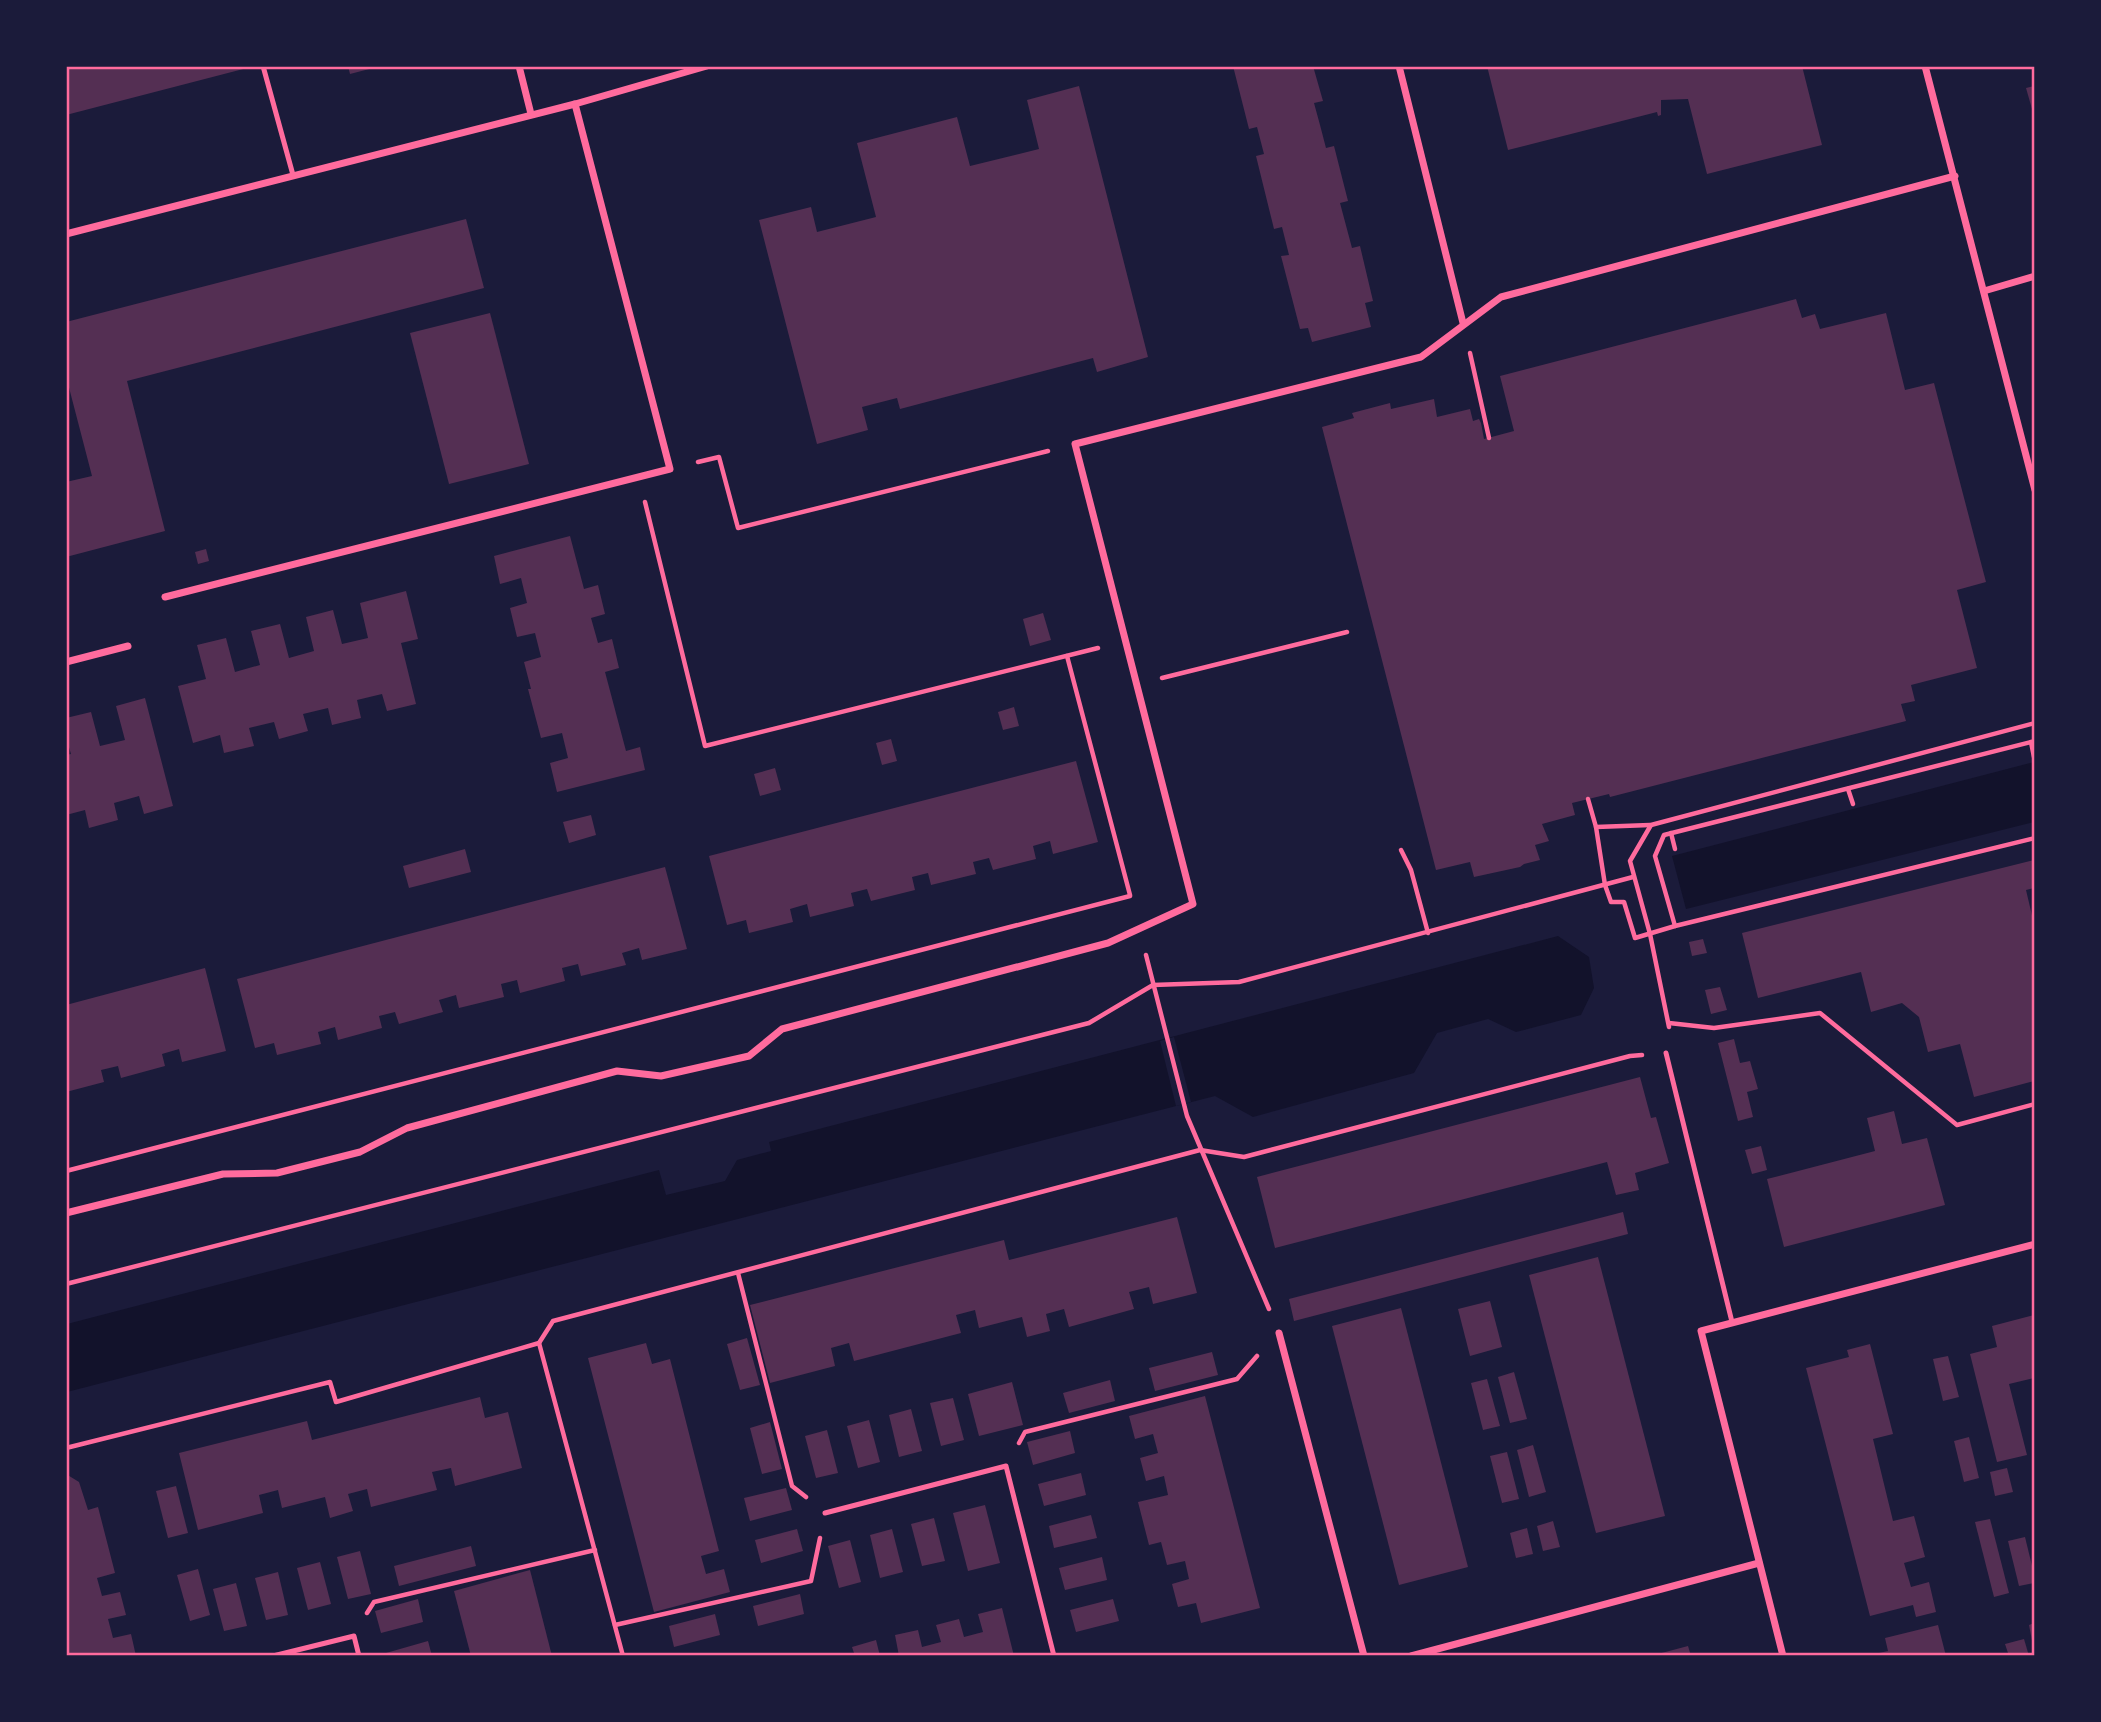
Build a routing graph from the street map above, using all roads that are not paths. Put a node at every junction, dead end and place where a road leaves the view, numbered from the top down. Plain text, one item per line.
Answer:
1 (263, 66) edge
2 (519, 66) edge
3 (707, 66) edge
4 (1399, 66) edge
5 (1925, 66) edge
6 (575, 104) junction
7 (531, 114) junction
8 (293, 174) junction
9 (1955, 176) junction
10 (66, 234) edge
11 (2035, 276) edge
12 (1984, 291) junction
13 (1463, 323) junction
14 (2035, 490) edge
15 (165, 597) dead end
16 (128, 646) dead end
17 (66, 662) edge
18 (1666, 1053) road end
19 (66, 1213) edge
20 (2035, 1244) edge
21 (1732, 1322) junction
22 (1279, 1333) road end
23 (825, 1513) road end
24 (1759, 1563) junction
25 (273, 1656) edge
26 (359, 1656) edge
27 (1054, 1656) edge
28 (1364, 1656) edge
29 (1411, 1656) edge
30 (1783, 1656) edge

1 - 8 lane
2 - 7 street
3 - 6 street
4 - 13 street
5 - 9 street
6 - 7 street
6 - 15 street
7 - 8 street
8 - 10 street
9 - 12 street
9 - 13 street
11 - 12 street
12 - 14 street
13 - 19 street
16 - 17 street
18 - 21 lane
20 - 21 street
21 - 24 street
22 - 28 street
23 - 27 lane
24 - 29 street
24 - 30 street
25 - 26 lane

